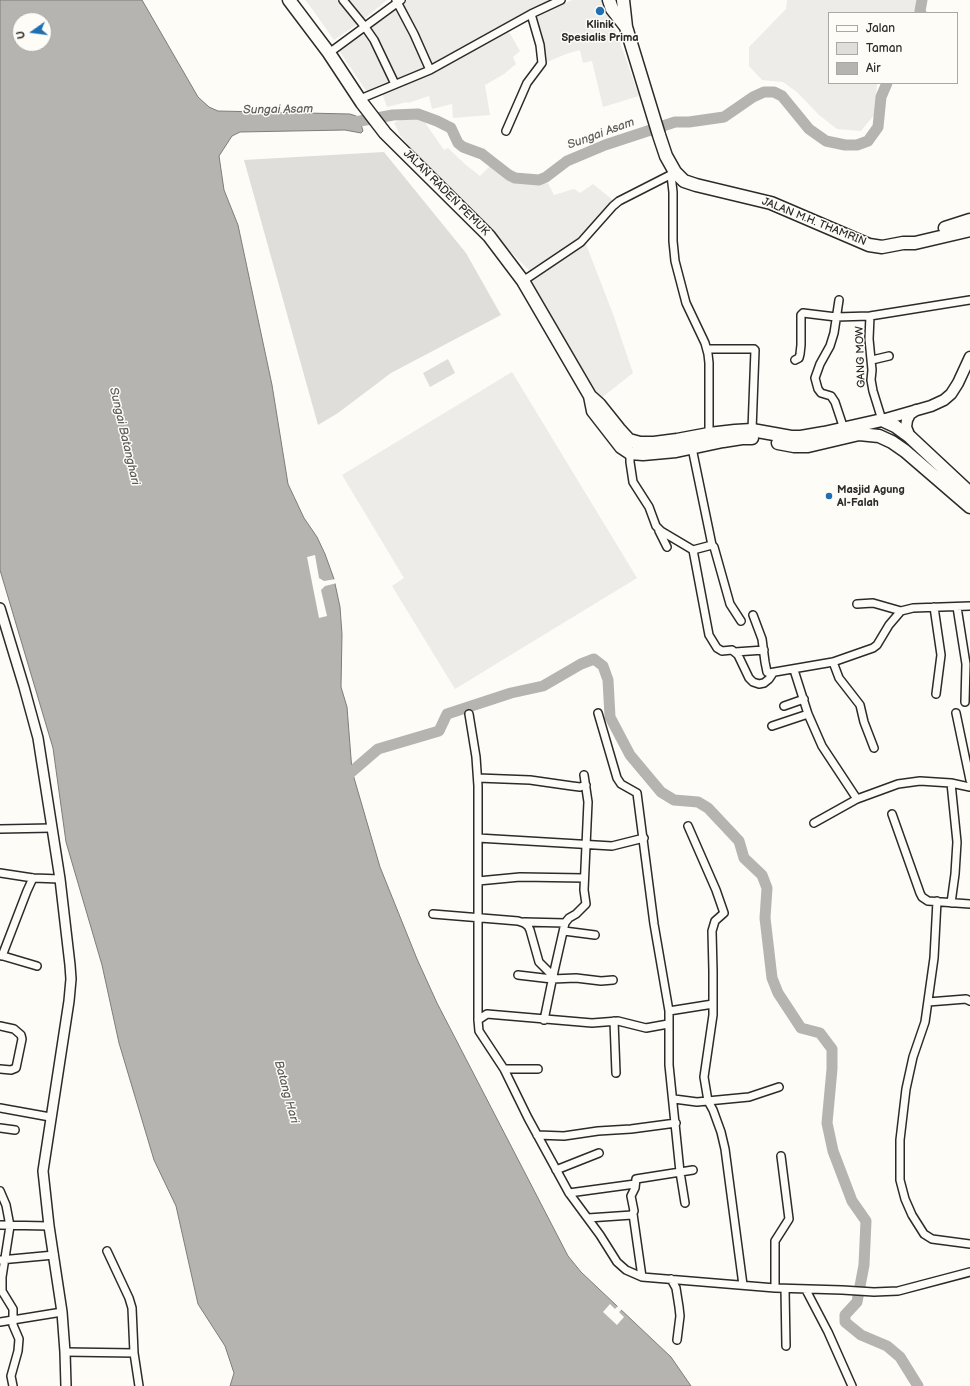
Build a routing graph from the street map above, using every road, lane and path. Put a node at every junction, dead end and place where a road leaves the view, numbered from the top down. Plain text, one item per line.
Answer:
1 (289, 0) edge
2 (343, 0) edge
3 (562, 0) edge
4 (609, 0) edge
5 (622, 0) edge
6 (398, 1) edge
7 (531, 14) junction
8 (365, 27) junction
9 (626, 27) junction
10 (329, 53) junction
11 (430, 70) junction
12 (395, 84) junction
13 (361, 101) junction
14 (506, 131) dead end
15 (673, 174) junction
16 (970, 220) edge
17 (970, 229) edge
18 (903, 243) junction
19 (523, 281) junction
20 (839, 300) dead end
21 (970, 300) edge
22 (870, 316) junction
23 (836, 317) junction
24 (707, 348) junction
25 (889, 356) dead end
26 (970, 357) edge
27 (795, 360) dead end
28 (872, 360) junction
29 (916, 410) junction
30 (882, 420) junction
31 (863, 429) junction
32 (752, 430) junction
33 (846, 432) junction
34 (709, 434) junction
35 (910, 437) junction
36 (631, 447) junction
37 (692, 448) junction
38 (970, 494) edge
39 (970, 507) edge
40 (658, 529) junction
41 (712, 545) junction
42 (667, 547) dead end
43 (693, 550) junction
44 (857, 604) dead end
45 (970, 606) edge
46 (934, 607) junction
47 (957, 607) junction
48 (0, 608) edge
49 (901, 611) junction
50 (753, 615) dead end
51 (741, 621) dead end
52 (764, 650) junction
53 (735, 652) junction
54 (833, 662) junction
55 (794, 670) junction
56 (773, 673) junction
57 (936, 694) dead end
58 (804, 699) junction
59 (964, 702) dead end
60 (784, 706) dead end
61 (956, 713) dead end
62 (470, 714) dead end
63 (598, 714) dead end
64 (808, 714) junction
65 (772, 726) dead end
66 (874, 748) dead end
67 (584, 775) dead end
68 (478, 778) junction
69 (970, 780) edge
70 (951, 783) junction
71 (586, 785) junction
72 (970, 787) edge
73 (858, 799) junction
74 (892, 814) dead end
75 (814, 823) dead end
76 (688, 826) dead end
77 (52, 828) junction
78 (0, 829) edge
79 (478, 838) junction
80 (644, 838) junction
81 (586, 844) junction
82 (0, 873) edge
83 (33, 878) junction
84 (584, 878) junction
85 (60, 879) junction
86 (478, 881) junction
87 (937, 901) junction
88 (951, 903) junction
89 (970, 904) edge
90 (433, 914) dead end
91 (478, 918) junction
92 (521, 922) junction
93 (566, 923) junction
94 (564, 931) junction
95 (595, 935) dead end
96 (1, 956) edge
97 (37, 966) dead end
98 (518, 975) dead end
99 (552, 977) junction
100 (612, 980) dead end
101 (970, 1001) edge
102 (928, 1002) junction
103 (713, 1004) junction
104 (669, 1011) junction
105 (478, 1020) junction
106 (544, 1020) junction
107 (614, 1021) junction
108 (668, 1024) junction
109 (0, 1026) edge
110 (504, 1068) junction
111 (0, 1069) edge
112 (538, 1069) dead end
113 (616, 1073) dead end
114 (779, 1087) dead end
115 (674, 1099) junction
116 (708, 1101) junction
117 (0, 1108) edge
118 (50, 1117) junction
119 (676, 1123) junction
120 (0, 1128) edge
121 (15, 1130) dead end
122 (537, 1135) junction
123 (599, 1153) dead end
124 (781, 1156) dead end
125 (556, 1170) junction
126 (693, 1170) dead end
127 (680, 1172) junction
128 (635, 1184) junction
129 (0, 1191) edge
130 (569, 1193) junction
131 (685, 1203) dead end
132 (633, 1214) junction
133 (588, 1218) junction
134 (0, 1225) edge
135 (10, 1226) junction
136 (49, 1226) junction
137 (970, 1244) edge
138 (107, 1251) dead end
139 (54, 1255) junction
140 (3, 1260) edge
141 (970, 1272) edge
142 (642, 1277) junction
143 (671, 1279) junction
144 (743, 1285) junction
145 (775, 1288) junction
146 (785, 1289) junction
147 (806, 1290) junction
148 (1, 1291) edge
149 (62, 1312) junction
150 (14, 1320) junction
151 (0, 1322) edge
152 (676, 1340) dead end
153 (786, 1346) dead end
154 (65, 1352) junction
155 (134, 1354) junction
156 (13, 1386) edge
157 (66, 1386) edge
158 (139, 1386) edge
159 (852, 1386) edge

1 - 10 highway, JALAN RADEN PEMUK
2 - 8 street
3 - 7 street
4 - 9 highway
5 - 9 highway
6 - 8 street
6 - 11 street
7 - 11 street
7 - 14 street
8 - 10 street
8 - 12 street
9 - 15 highway, JALAN M.H. THAMRIN
10 - 13 highway, JALAN RADEN PEMUK
11 - 12 street
12 - 13 street
13 - 19 highway, JALAN RADEN PEMUK
15 - 18 highway, JALAN M.H. THAMRIN
15 - 19 street
15 - 24 street
16 - 17 highway
16 - 18 highway, JALAN M.H. THAMRIN
17 - 18 highway, JALAN M.H. THAMRIN
19 - 36 highway, JALAN RADEN PEMUK
20 - 23 street
21 - 22 street
22 - 23 street
22 - 28 street, GANG MOW
23 - 27 street
23 - 33 street
24 - 32 street
24 - 34 street
25 - 28 street
26 - 29 main road
28 - 30 street, GANG MOW
29 - 30 main road
29 - 35 main road
30 - 31 highway
30 - 35 highway
31 - 33 highway
31 - 39 highway
32 - 33 highway
32 - 34 highway
33 - 37 highway
34 - 36 highway
35 - 38 highway
36 - 37 highway
36 - 40 street
37 - 41 street
40 - 42 street
40 - 43 street
41 - 43 street
41 - 51 street
43 - 53 street
44 - 49 street
45 - 47 street
46 - 47 street
46 - 49 street
46 - 57 street
47 - 59 street
48 - 77 street
49 - 54 street
50 - 52 street
52 - 53 street
52 - 56 street
53 - 56 street
54 - 55 street
54 - 66 street
55 - 56 street
55 - 58 street
58 - 60 street
58 - 64 street
61 - 69 street
62 - 68 street
63 - 80 street
64 - 65 street
64 - 73 street
67 - 71 street
68 - 71 street
68 - 79 street
70 - 72 street
70 - 73 street
70 - 88 street
71 - 81 street
73 - 75 street
74 - 87 street
76 - 103 street
77 - 78 street
77 - 85 street
79 - 81 street
79 - 86 street
80 - 81 street
80 - 104 street
81 - 84 street
82 - 83 street
83 - 85 street
83 - 96 street
84 - 86 street
84 - 93 street
85 - 118 street
86 - 91 street
87 - 88 street
87 - 102 street
88 - 89 street
90 - 91 street
91 - 92 street
91 - 105 street
92 - 93 street
92 - 99 street
93 - 94 street
94 - 95 street
94 - 99 street
96 - 97 street
98 - 99 street
99 - 100 street
99 - 106 street
101 - 102 street
102 - 137 street
103 - 104 street
103 - 116 street
104 - 108 street
105 - 106 street
105 - 110 street
106 - 107 street
107 - 108 street
107 - 113 street
108 - 115 street
109 - 111 street
110 - 112 street
110 - 122 street
114 - 116 street
115 - 116 street
115 - 119 street
116 - 144 street
117 - 118 street
118 - 136 street
119 - 122 street
119 - 127 street
120 - 121 street
122 - 125 street
123 - 125 street
124 - 145 street
125 - 130 street
126 - 127 street
127 - 128 street
127 - 131 street
128 - 130 street
128 - 132 street
129 - 135 street
130 - 133 street
132 - 133 street
132 - 142 street
133 - 142 street
134 - 135 street
135 - 136 street
135 - 140 street
136 - 139 street
138 - 155 street
139 - 140 street
139 - 149 street
140 - 148 street
141 - 147 street
142 - 143 street
143 - 144 street
143 - 152 street
144 - 145 street
145 - 146 street
146 - 147 street
146 - 153 street
147 - 159 street
148 - 150 street
149 - 150 street
149 - 154 street
150 - 151 street
150 - 156 street
154 - 155 street
154 - 157 street
155 - 158 street

